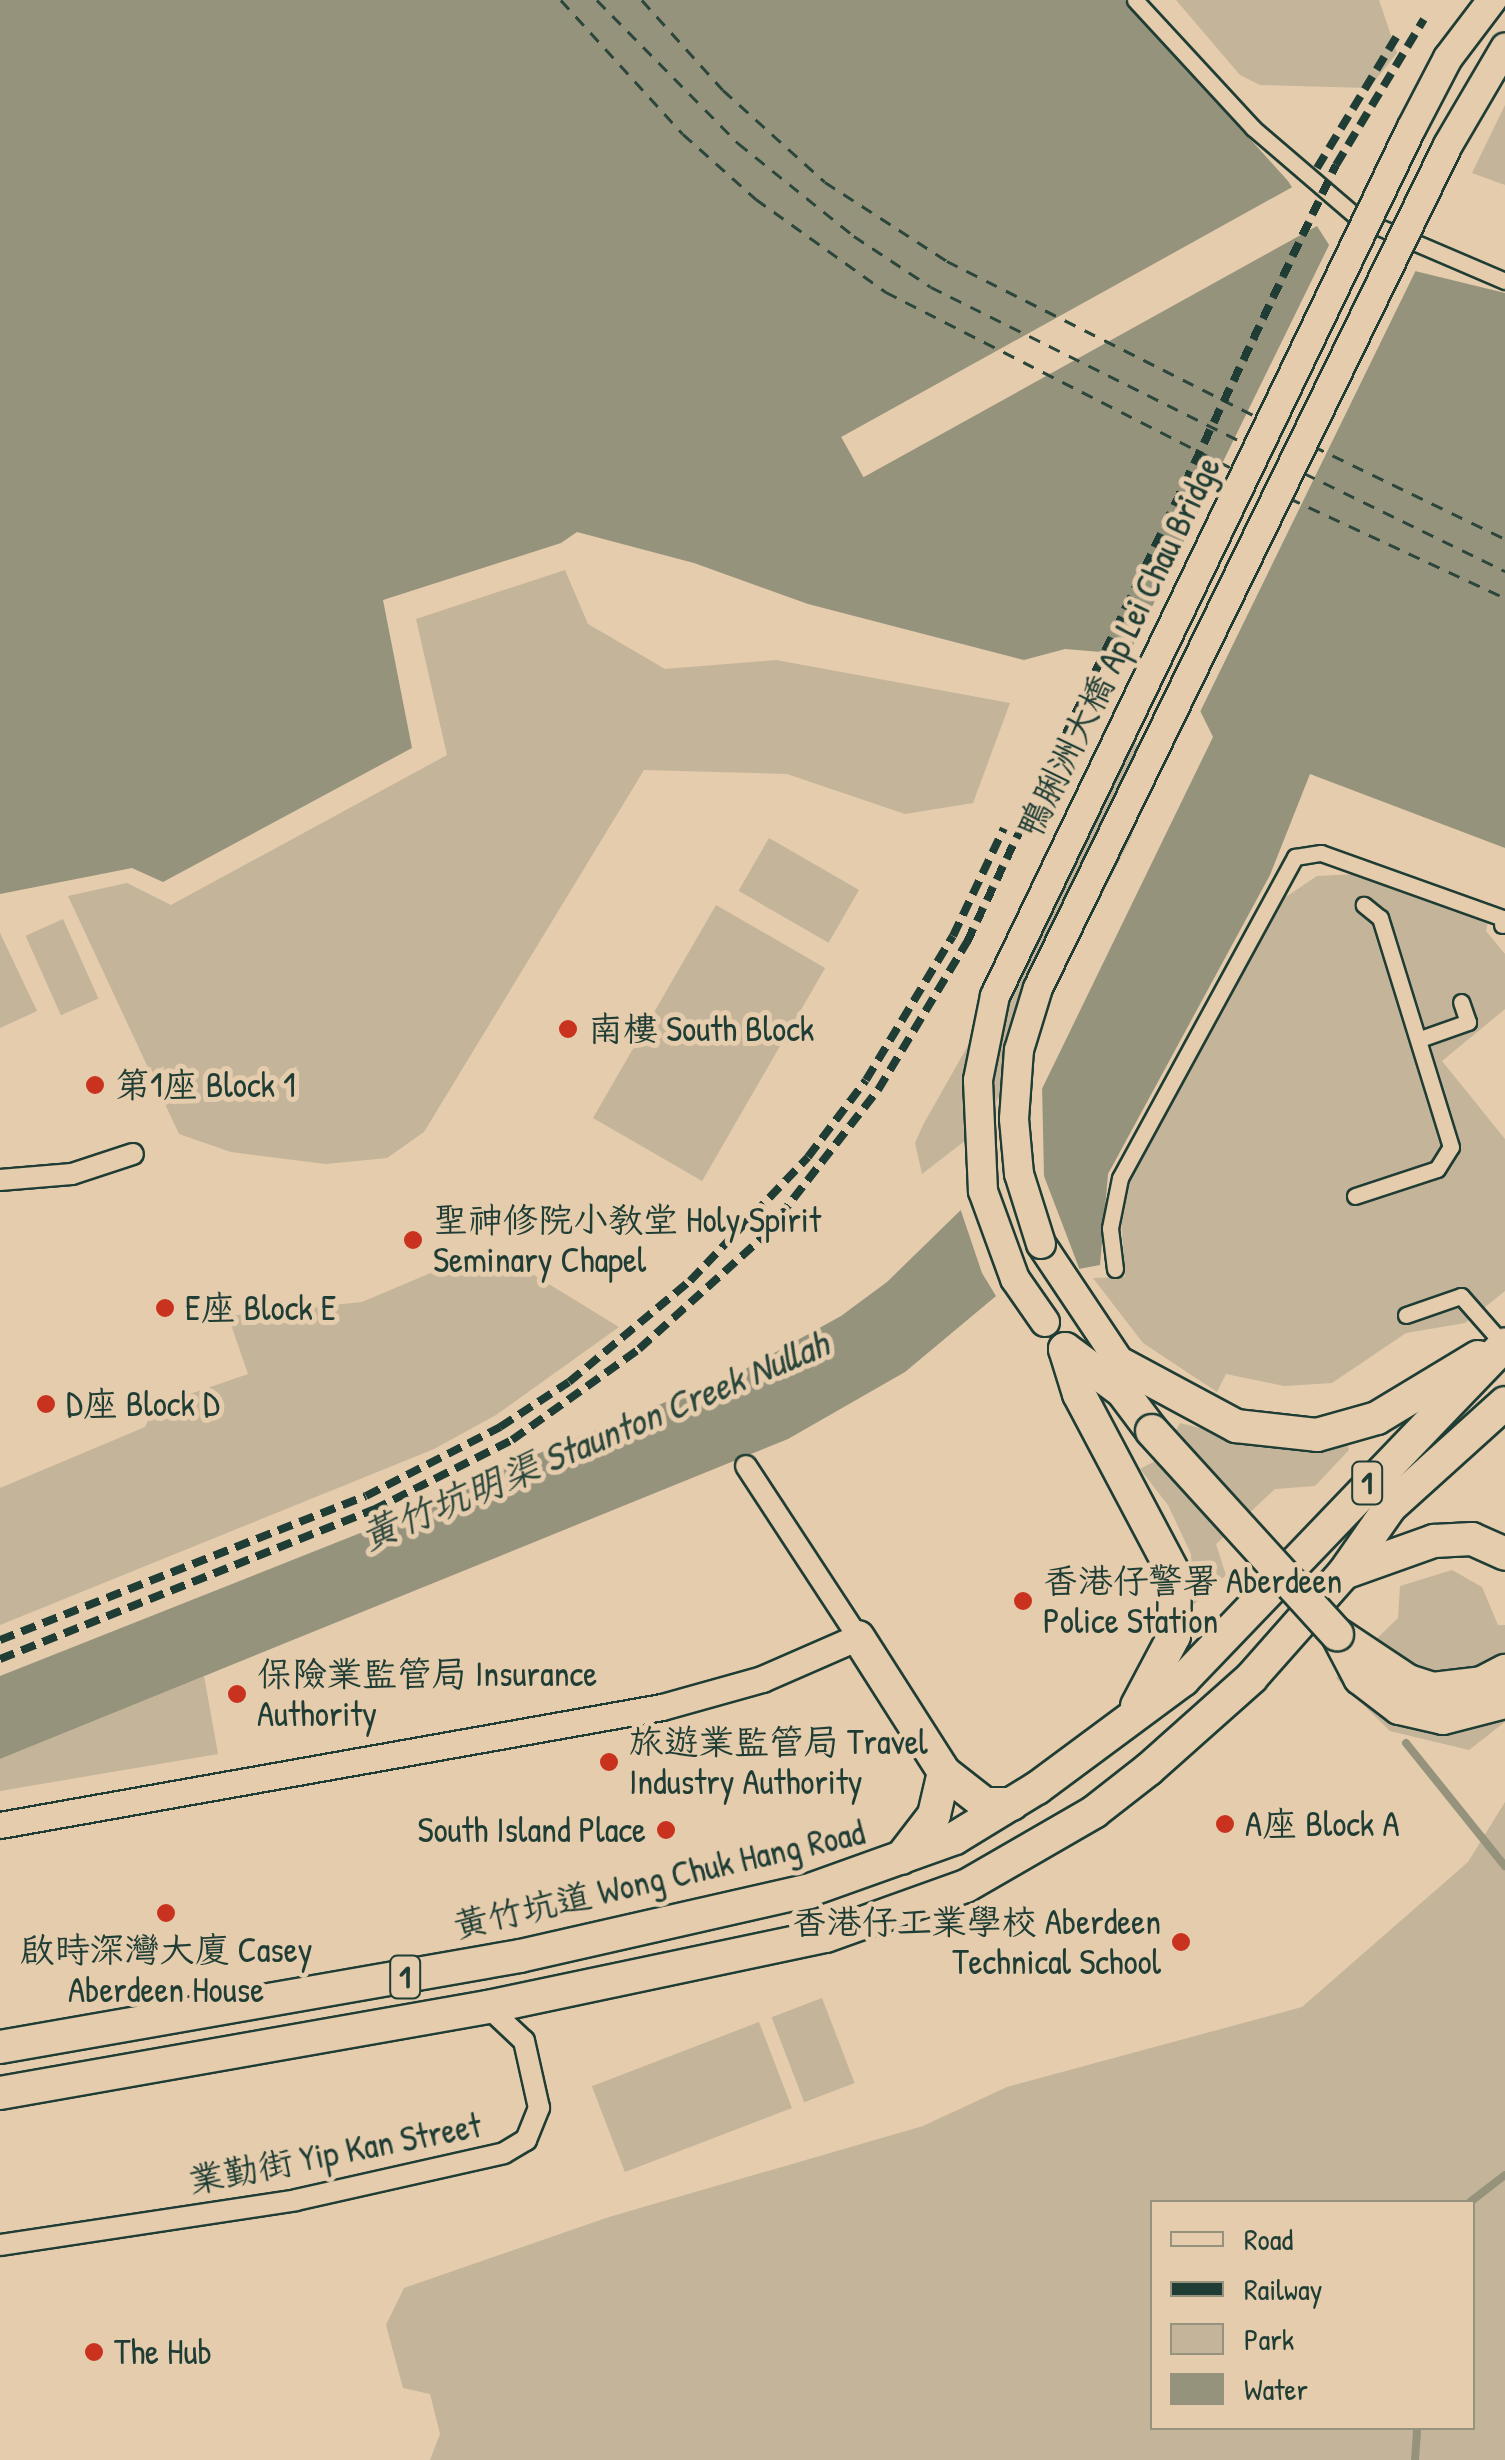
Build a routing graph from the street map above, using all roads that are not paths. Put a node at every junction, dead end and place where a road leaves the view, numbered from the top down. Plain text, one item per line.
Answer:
1 (1135, 0) edge
2 (1492, 0) edge
3 (1505, 48) edge
4 (1505, 281) edge
5 (1364, 905) dead end
6 (1502, 922) edge
7 (1461, 1002) dead end
8 (1420, 1039) junction
9 (132, 1154) dead end
10 (0, 1180) edge
11 (1355, 1196) dead end
12 (1115, 1269) dead end
13 (1406, 1315) dead end
14 (1505, 1344) edge
15 (1065, 1349) junction
16 (1121, 1377) junction
17 (1505, 1403) edge
18 (746, 1466) dead end
19 (1505, 1554) edge
20 (1344, 1573) junction
21 (1337, 1634) junction
22 (858, 1638) junction
23 (1505, 1671) edge
24 (1505, 1702) edge
25 (1132, 1714) junction
26 (944, 1772) junction
27 (1012, 1804) junction
28 (0, 1825) edge
29 (894, 1865) junction
30 (488, 2007) junction
31 (0, 2048) edge
32 (1, 2094) edge
33 (0, 2245) edge

1 - 4 street
2 - 15 main road, 鴨脷洲大橋 Ap Lei Chau Bridge, bridge
3 - 16 main road, bridge
5 - 8 street
6 - 12 street
7 - 8 street
8 - 11 street
9 - 10 street
13 - 14 street
14 - 16 highway
14 - 25 highway, 黃竹坑道 Wong Chuk Hang Road / 1
15 - 16 highway
15 - 25 highway
16 - 21 highway, bridge
17 - 20 highway, 1
18 - 22 street
19 - 20 highway
20 - 30 highway, 1
21 - 23 highway
21 - 24 highway
22 - 26 highway
22 - 28 street
25 - 27 highway, 黃竹坑道 Wong Chuk Hang Road / 1
26 - 27 highway
26 - 29 highway
27 - 29 highway, 黃竹坑道 Wong Chuk Hang Road / 1
29 - 31 highway, 黃竹坑道 Wong Chuk Hang Road / 1
30 - 32 highway, 1
30 - 33 street, 業勤街 Yip Kan Street

